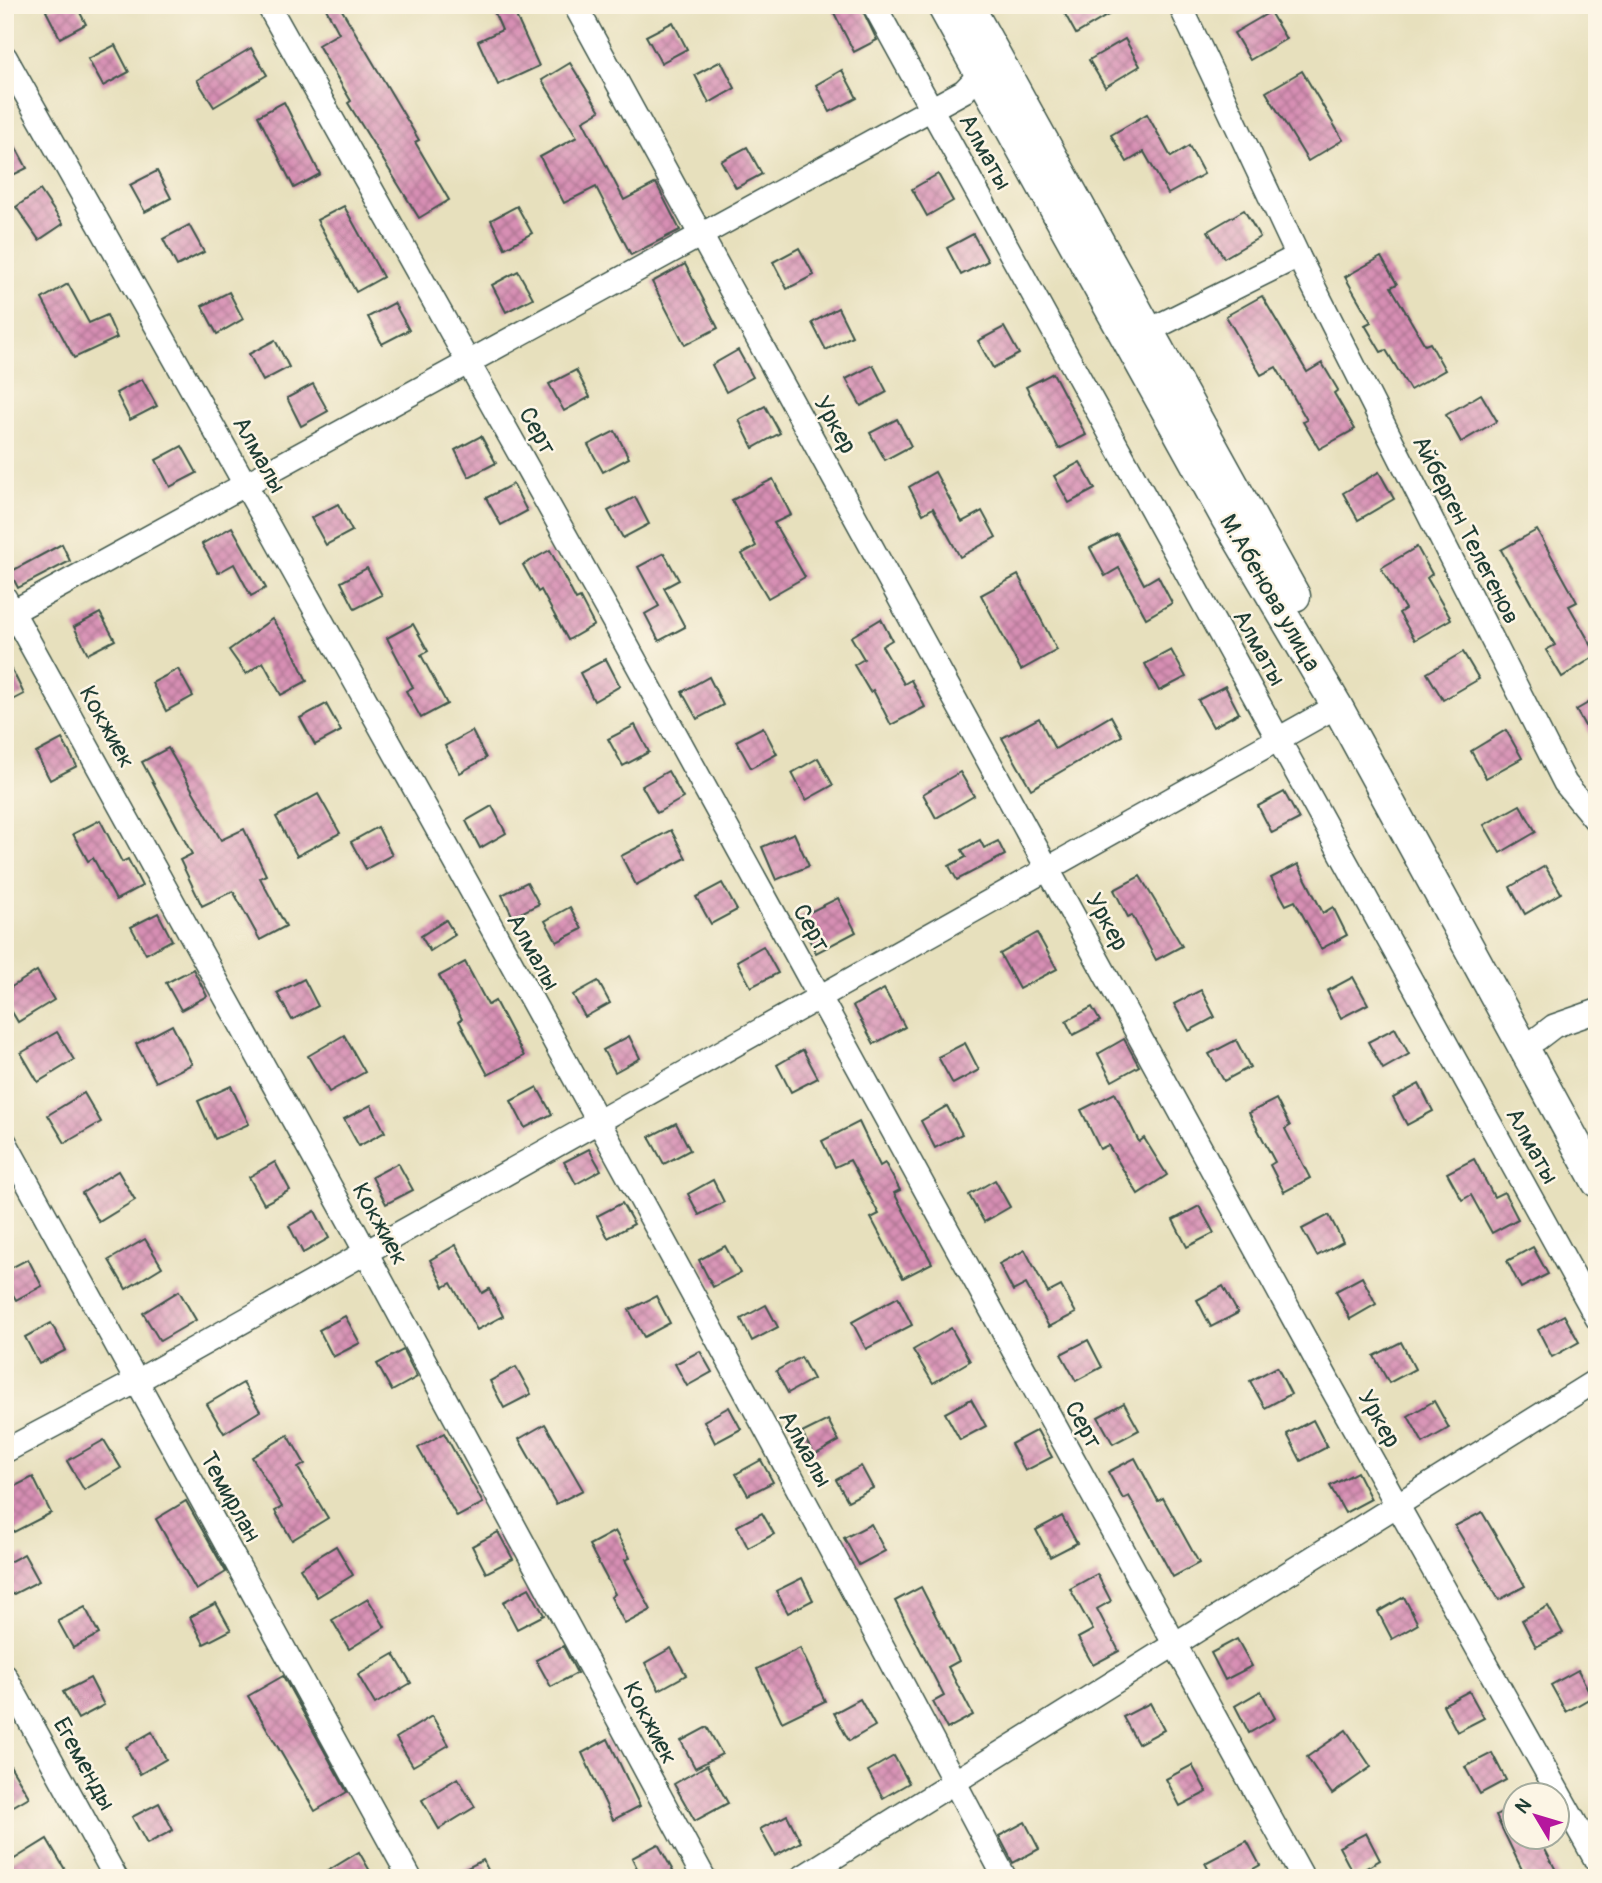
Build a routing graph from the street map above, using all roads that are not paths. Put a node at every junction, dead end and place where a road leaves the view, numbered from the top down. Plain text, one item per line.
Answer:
1 (268, 5) edge
2 (575, 5) edge
3 (874, 5) edge
4 (942, 5) edge
5 (968, 5) edge
6 (1180, 5) edge
7 (5, 57) edge
8 (981, 72) junction
9 (931, 109) junction
10 (701, 235) junction
11 (1298, 256) junction
12 (1148, 331) junction
13 (468, 363) junction
14 (246, 485) junction
15 (8, 609) edge
16 (1337, 706) junction
17 (1280, 740) junction
18 (1597, 822) edge
19 (1048, 870) junction
20 (819, 998) junction
21 (1597, 1011) edge
22 (1537, 1039) junction
23 (597, 1123) junction
24 (5, 1142) edge
25 (1597, 1146) edge
26 (1597, 1182) edge
27 (366, 1252) junction
28 (1597, 1318) edge
29 (1597, 1380) edge
30 (136, 1381) junction
31 (5, 1451) edge
32 (1397, 1505) junction
33 (1173, 1644) junction
34 (5, 1676) edge
35 (954, 1781) junction
36 (1597, 1862) edge
37 (116, 1878) edge
38 (410, 1878) edge
39 (704, 1878) edge
40 (800, 1878) edge
41 (1005, 1878) edge
42 (1303, 1878) edge

1 - 13 street, Серт
2 - 10 street, Уркер
3 - 9 street, Алматы
4 - 8 main road, М.Абенова улица
5 - 12 main road, М.Абенова улица
6 - 11 street, Айберген Телегенов
7 - 14 street, Алмалы
8 - 9 street
8 - 16 main road, М.Абенова улица
9 - 10 street
9 - 17 street, Алматы
10 - 13 street
10 - 19 street, Уркер
11 - 12 street
11 - 18 street, Айберген Телегенов
12 - 22 main road, М.Абенова улица
13 - 14 street
13 - 20 street, Серт
14 - 15 street
14 - 23 street, Алмалы
15 - 27 street, Кокжиек
16 - 17 street
16 - 26 main road, М.Абенова улица
17 - 19 street
17 - 28 street, Алматы
19 - 20 street
19 - 32 street, Уркер
20 - 23 street
20 - 33 street, Серт
21 - 22 street
22 - 25 main road, М.Абенова улица
23 - 27 street
23 - 35 street, Алмалы
24 - 30 street, Темирлан
27 - 30 street
27 - 39 street, Кокжиек
29 - 32 street
30 - 31 street
30 - 38 street, Темирлан
32 - 33 street
32 - 36 street, Уркер
33 - 35 street
33 - 42 street, Серт
34 - 37 street, Егеменды
35 - 40 street
35 - 41 street, Алмалы

